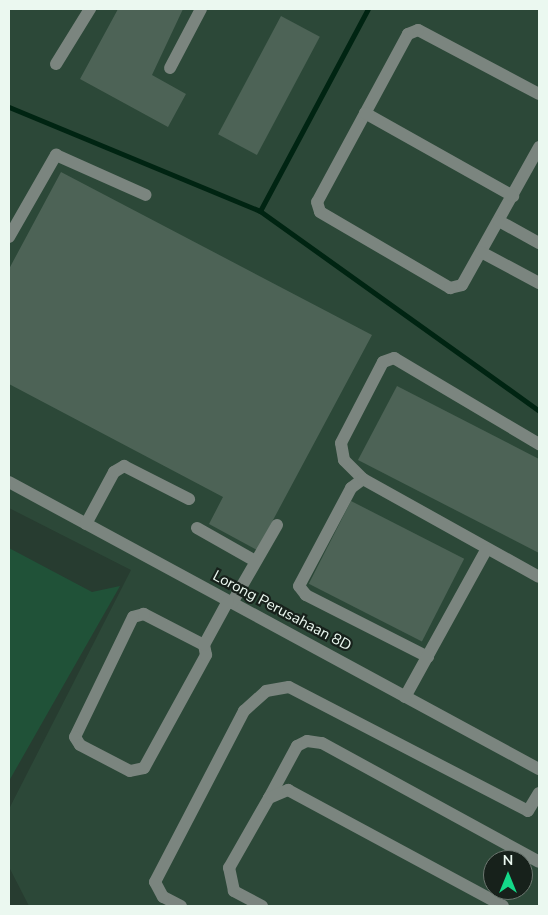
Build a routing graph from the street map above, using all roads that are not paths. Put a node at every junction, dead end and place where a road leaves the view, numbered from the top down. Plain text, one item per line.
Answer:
1 (90, 9) edge
2 (202, 9) edge
3 (56, 64) dead end
4 (170, 68) dead end
5 (539, 94) edge
6 (365, 113) junction
7 (539, 146) edge
8 (146, 195) dead end
9 (513, 196) junction
10 (499, 221) junction
11 (9, 237) edge
12 (539, 243) edge
13 (481, 252) junction
14 (539, 283) edge
15 (539, 444) edge
16 (363, 479) junction
17 (9, 482) edge
18 (189, 500) dead end
19 (86, 524) junction
20 (277, 524) dead end
21 (197, 528) dead end
22 (486, 550) junction
23 (255, 561) junction
24 (539, 577) edge
25 (230, 602) junction
26 (204, 645) junction
27 (428, 657) junction
28 (405, 696) junction
29 (539, 769) edge
30 (539, 793) edge
31 (269, 798) junction
32 (539, 862) edge
33 (180, 906) edge
34 (262, 906) edge
35 (503, 906) edge

1 - 3 street
2 - 4 street
5 - 6 street
6 - 9 street
6 - 13 street
7 - 9 street
8 - 11 street
9 - 10 street
10 - 12 street
10 - 13 street
13 - 14 street
15 - 16 street
16 - 22 street
16 - 27 street
17 - 19 street, Lorong Perusahaan 8D
18 - 19 street
19 - 25 street, Lorong Perusahaan 8D
20 - 23 street
21 - 23 street
22 - 24 street
22 - 27 street
23 - 25 street
25 - 26 street
25 - 28 street, Lorong Perusahaan 8D
26 - 26 street
27 - 28 street
28 - 29 street, Lorong Perusahaan 8D
30 - 33 street
31 - 32 street
31 - 34 street
31 - 35 street

